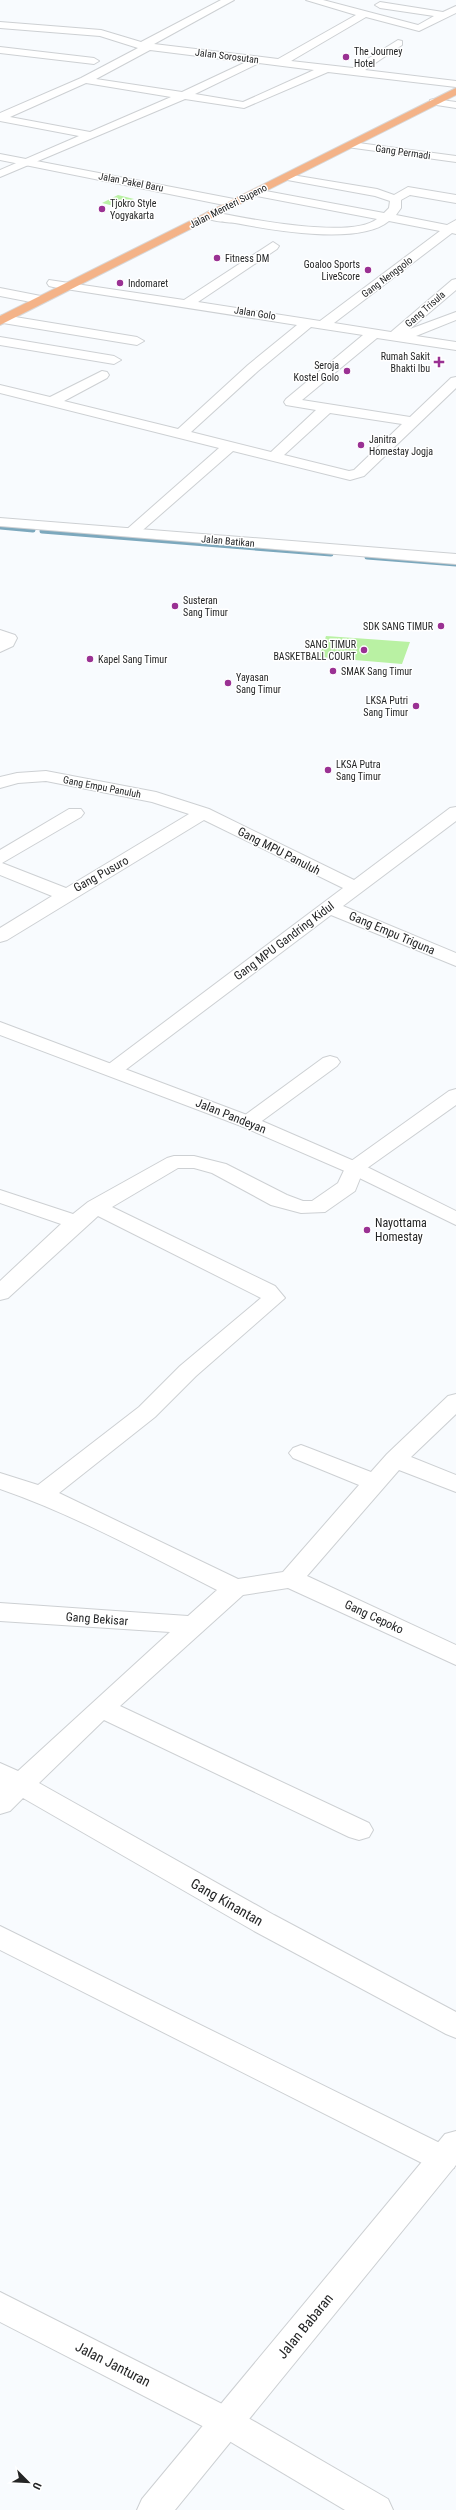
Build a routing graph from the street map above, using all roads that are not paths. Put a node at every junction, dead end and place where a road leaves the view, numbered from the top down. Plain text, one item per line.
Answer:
1 (229, 0) edge
2 (316, 0) edge
3 (357, 1) edge
4 (379, 5) dead end
5 (345, 9) junction
6 (456, 9) edge
7 (364, 14) junction
8 (440, 16) junction
9 (456, 20) edge
10 (0, 25) edge
11 (398, 44) dead end
12 (146, 46) junction
13 (0, 50) edge
14 (258, 60) junction
15 (94, 61) dead end
16 (281, 62) junction
17 (328, 68) junction
18 (356, 72) junction
19 (85, 80) junction
20 (455, 85) edge
21 (185, 95) junction
22 (434, 102) junction
23 (456, 105) edge
24 (0, 118) edge
25 (90, 135) junction
26 (351, 145) junction
27 (0, 156) edge
28 (456, 159) edge
29 (28, 162) junction
30 (0, 174) edge
31 (286, 177) junction
32 (255, 193) junction
33 (456, 199) edge
34 (220, 200) junction
35 (395, 200) junction
36 (234, 203) junction
37 (209, 216) junction
38 (390, 217) junction
39 (454, 228) edge
40 (273, 246) dead end
41 (53, 283) junction
42 (456, 283) edge
43 (70, 286) junction
44 (0, 292) edge
45 (26, 297) junction
46 (41, 300) junction
47 (188, 303) junction
48 (456, 316) edge
49 (1, 317) edge
50 (309, 322) junction
51 (324, 324) junction
52 (374, 333) junction
53 (397, 336) junction
54 (137, 340) dead end
55 (0, 341) edge
56 (456, 346) edge
57 (114, 360) dead end
58 (102, 375) dead end
59 (456, 380) edge
60 (0, 389) edge
61 (51, 402) junction
62 (326, 409) junction
63 (413, 422) junction
64 (181, 434) junction
65 (230, 446) junction
66 (274, 457) junction
67 (0, 522) edge
68 (38, 530) junction
69 (0, 532) edge
70 (131, 533) junction
71 (343, 555) junction
72 (456, 559) edge
73 (456, 569) edge
74 (0, 635) edge
75 (0, 647) edge
76 (0, 783) edge
77 (203, 812) junction
78 (456, 812) edge
79 (75, 813) dead end
80 (0, 858) edge
81 (0, 868) edge
82 (355, 887) junction
83 (64, 894) junction
84 (329, 907) junction
85 (0, 936) edge
86 (456, 960) edge
87 (0, 1028) edge
88 (330, 1062) dead end
89 (113, 1070) junction
90 (456, 1095) edge
91 (248, 1122) junction
92 (354, 1168) junction
93 (0, 1196) edge
94 (96, 1207) junction
95 (456, 1219) edge
96 (76, 1222) junction
97 (0, 1293) edge
98 (456, 1401) edge
99 (301, 1453) dead end
100 (395, 1459) junction
101 (0, 1481) edge
102 (375, 1482) junction
103 (456, 1484) edge
104 (41, 1495) junction
105 (291, 1579) junction
106 (235, 1588) junction
107 (0, 1612) edge
108 (194, 1625) junction
109 (456, 1656) edge
110 (101, 1708) junction
111 (10, 1779) edge
112 (0, 1804) edge
113 (359, 1830) dead end
114 (0, 1937) edge
115 (456, 2026) edge
116 (449, 2151) edge
117 (1, 2309) edge
118 (226, 2422) junction
119 (154, 2510) edge
120 (376, 2510) edge

1 - 12 street
2 - 5 street
3 - 5 street
4 - 8 street
5 - 7 street
6 - 8 street
7 - 8 street
7 - 16 street
8 - 9 street
10 - 12 street, Jalan Sorosutan
11 - 18 street
12 - 14 street, Jalan Sorosutan
12 - 19 street
13 - 15 street
14 - 16 street, Jalan Sorosutan
14 - 21 street
16 - 17 street, Jalan Sorosutan
17 - 18 street, Jalan Sorosutan
17 - 21 street
18 - 20 street, Jalan Sorosutan
19 - 21 street
19 - 24 street
20 - 22 main road, Jalan Menteri Supeno
20 - 34 main road, Jalan Menteri Supeno
21 - 25 street
22 - 23 street
22 - 26 main road, Jalan Menteri Supeno
24 - 25 street
25 - 29 street
26 - 28 street, Gang Permadi
26 - 31 main road, Jalan Menteri Supeno
27 - 29 street, Jalan Pakel Baru
29 - 30 street
29 - 34 street, Jalan Pakel Baru
31 - 32 main road, Jalan Menteri Supeno
31 - 35 street
32 - 36 main road, Jalan Menteri Supeno
32 - 38 street
33 - 35 street
34 - 36 street, Jalan Pakel Baru
34 - 41 main road, Jalan Menteri Supeno
35 - 38 street
36 - 37 main road, Jalan Menteri Supeno
37 - 38 street
37 - 43 main road, Jalan Menteri Supeno
38 - 39 street
39 - 51 street, Gang Nenggolo
40 - 47 street
41 - 43 street, Jalan Golo
41 - 45 main road, Jalan Menteri Supeno
42 - 53 street, Gang Trisula
43 - 46 main road, Jalan Menteri Supeno
43 - 47 street, Jalan Golo
44 - 45 street
45 - 46 street
45 - 49 main road, Jalan Menteri Supeno
46 - 49 main road, Jalan Menteri Supeno
47 - 50 street, Jalan Golo
48 - 53 street
49 - 54 street
50 - 51 street, Jalan Golo
50 - 64 street
51 - 52 street, Jalan Golo
52 - 53 street, Jalan Golo
52 - 62 street
53 - 56 street, Jalan Golo
55 - 57 street
58 - 61 street
59 - 63 street
60 - 61 street
61 - 64 street
62 - 63 street
62 - 66 street
63 - 66 street
64 - 65 street
65 - 66 street
65 - 70 street
67 - 68 street, Jalan Batikan
68 - 69 street, Jalan Batikan
68 - 70 street, Jalan Batikan
68 - 71 street, Jalan Batikan
70 - 71 street, Jalan Batikan
71 - 72 street, Jalan Batikan
71 - 73 street, Jalan Batikan
74 - 75 street
76 - 77 street, Gang Empu Panuluh
77 - 82 street, Gang MPU Panuluh
77 - 83 street, Gang Pusuro
78 - 82 street, Gang MPU Gandring Kidul
79 - 80 street
81 - 83 street
82 - 84 street, Gang MPU Gandring Kidul
83 - 85 street, Gang Pusuro
84 - 86 street, Gang Empu Triguna
84 - 89 street, Gang MPU Gandring Kidul
87 - 89 street, Jalan Pandeyan
88 - 91 street
89 - 91 street, Jalan Pandeyan
90 - 92 street
91 - 92 street, Jalan Pandeyan
92 - 94 street
92 - 95 street, Jalan Pandeyan
93 - 96 street
94 - 96 street
94 - 104 street
96 - 97 street
98 - 100 street
99 - 102 street
100 - 102 street
100 - 103 street
101 - 104 street
102 - 105 street
104 - 106 street
105 - 106 street
105 - 109 street, Gang Cepoko
106 - 108 street
107 - 108 street, Gang Bekisar
108 - 110 street
110 - 111 street
110 - 113 street
111 - 112 street
111 - 115 street, Gang Kinantan
114 - 116 street
116 - 118 street, Jalan Babaran
117 - 118 street, Jalan Janturan
118 - 119 street, Jalan Babaran
118 - 120 street, Jalan Janturan

